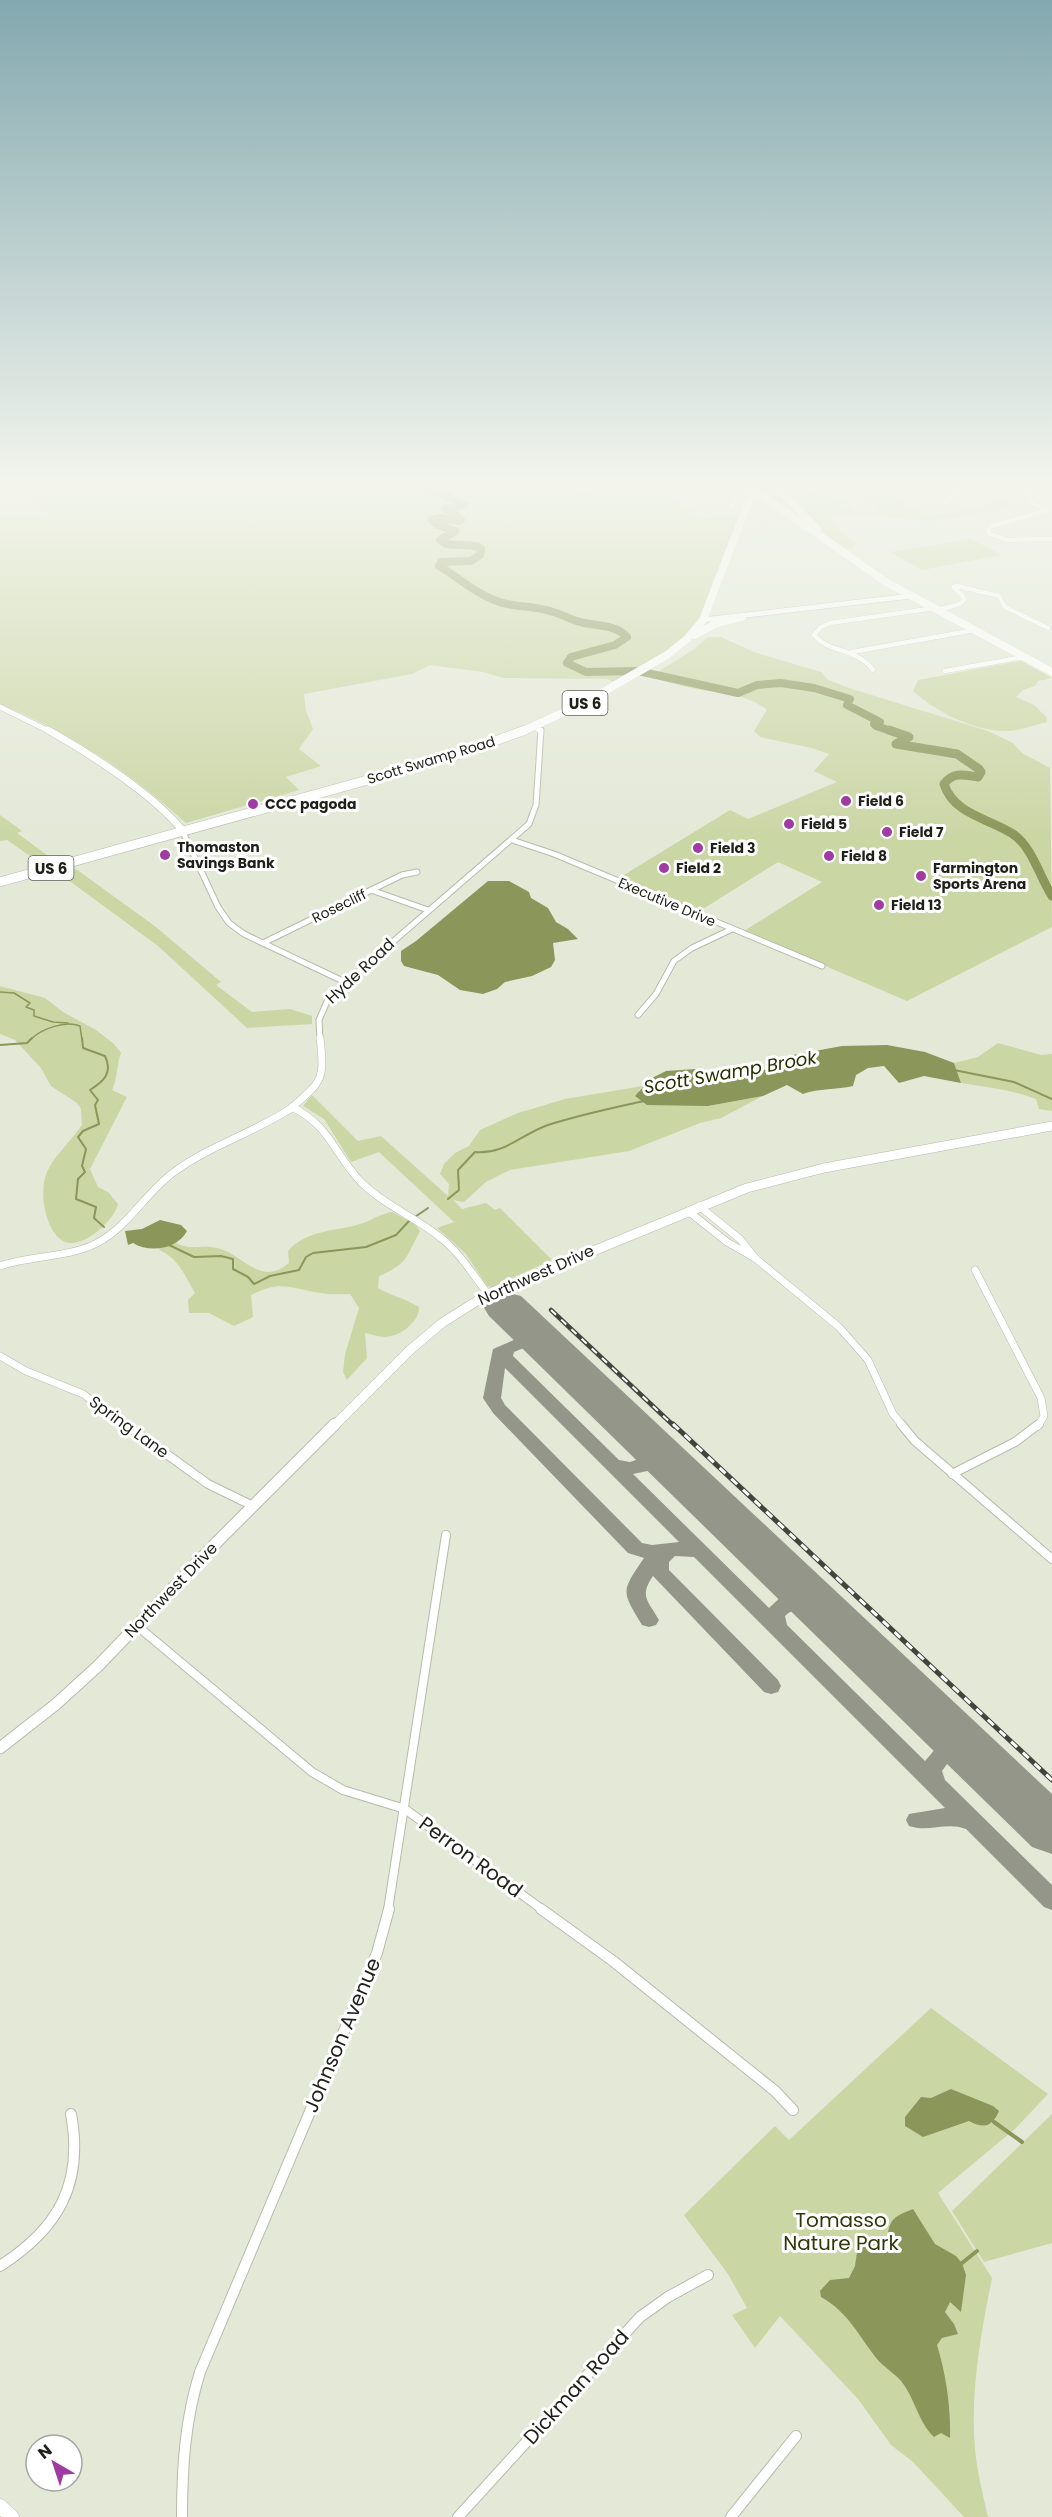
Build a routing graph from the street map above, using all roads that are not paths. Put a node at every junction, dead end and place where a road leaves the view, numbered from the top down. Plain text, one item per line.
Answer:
1 (709, 603) edge
2 (851, 603) edge
3 (926, 603) edge
4 (959, 603) edge
5 (1001, 603) edge
6 (937, 609) junction
7 (742, 617) junction
8 (703, 620) junction
9 (1048, 628) dead end
10 (975, 630) junction
11 (682, 644) junction
12 (852, 652) junction
13 (1024, 657) junction
14 (873, 670) dead end
15 (945, 671) dead end
16 (1052, 672) edge
17 (0, 707) edge
18 (534, 727) junction
19 (182, 830) junction
20 (512, 840) junction
21 (417, 872) dead end
22 (0, 882) edge
23 (372, 890) junction
24 (428, 910) junction
25 (732, 929) junction
26 (263, 943) junction
27 (822, 966) dead end
28 (345, 982) junction
29 (638, 1016) dead end
30 (292, 1107) junction
31 (1052, 1126) edge
32 (699, 1206) junction
33 (688, 1211) junction
34 (755, 1258) junction
35 (0, 1266) edge
36 (975, 1270) dead end
37 (488, 1294) junction
38 (0, 1356) edge
39 (952, 1474) junction
40 (253, 1506) junction
41 (446, 1535) dead end
42 (1052, 1558) edge
43 (136, 1625) junction
44 (0, 1748) edge
45 (405, 1809) junction
46 (793, 2110) dead end
47 (70, 2114) dead end
48 (0, 2266) edge
49 (708, 2275) dead end
50 (796, 2436) dead end
51 (0, 2506) edge
52 (12, 2517) edge
53 (182, 2517) edge
54 (458, 2517) edge
55 (731, 2517) edge

1 - 8 highway, US 6
2 - 7 main road
3 - 6 highway
4 - 6 street
5 - 9 street
6 - 10 highway
6 - 12 street
7 - 8 main road
7 - 11 highway
8 - 11 highway, Scott Swamp Road / US 6
10 - 12 street
10 - 13 highway
11 - 18 highway, Scott Swamp Road / US 6
12 - 14 street
13 - 15 street
13 - 16 highway
17 - 19 street
18 - 19 highway, Scott Swamp Road / US 6
18 - 20 street, Hyde Road
19 - 22 highway, Scott Swamp Road / US 6
19 - 26 street
20 - 24 street, Hyde Road
20 - 25 street, Executive Drive
21 - 23 street, Rosecliff
23 - 24 street
23 - 26 street, Rosecliff
24 - 28 street, Hyde Road
25 - 27 street, Executive Drive
25 - 29 street
26 - 28 street
28 - 30 street, Hyde Road
30 - 35 street, Hyde Road
30 - 37 street
31 - 32 main road, Northwest Drive
32 - 33 main road, Northwest Drive
32 - 34 street
33 - 34 street
33 - 37 main road, Northwest Drive
34 - 39 street
36 - 39 street
37 - 40 main road, Northwest Drive
38 - 40 street, Spring Lane
39 - 42 street
40 - 43 main road, Northwest Drive
41 - 45 street, Johnson Avenue
43 - 44 main road, Northwest Drive
43 - 45 street, Perron Road
45 - 46 street, Perron Road
45 - 53 street, Johnson Avenue
47 - 48 street
49 - 54 street, Dickman Road
50 - 55 street
51 - 52 main road

